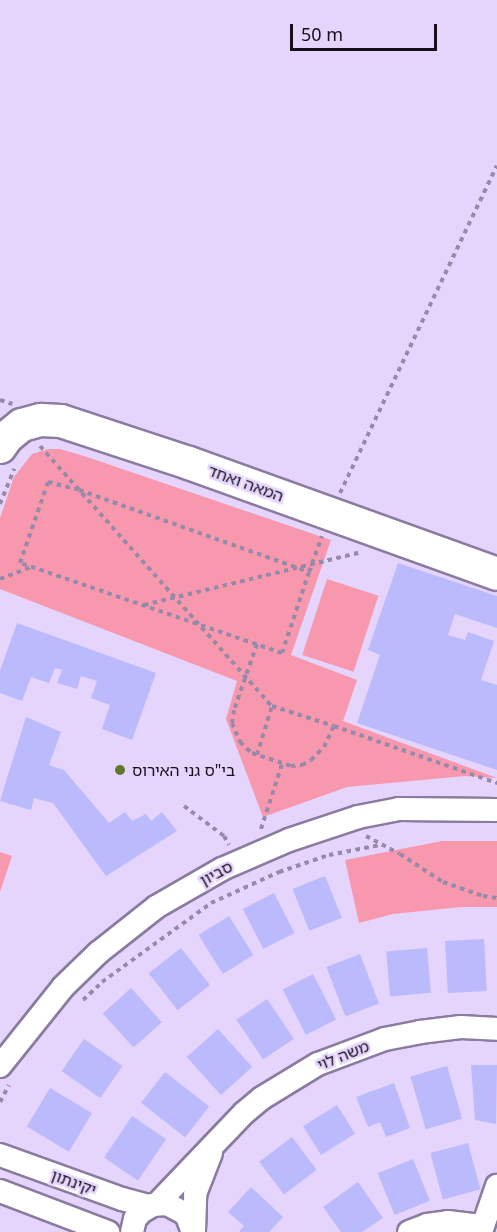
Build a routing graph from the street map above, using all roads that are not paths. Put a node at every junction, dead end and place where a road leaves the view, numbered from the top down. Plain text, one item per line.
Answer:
1 (9, 456) edge
2 (497, 574) edge
3 (497, 810) edge
4 (497, 1029) edge
5 (6, 1074) edge
6 (215, 1143) junction
7 (0, 1155) edge
8 (497, 1186) edge
9 (0, 1191) edge
10 (153, 1205) junction
11 (482, 1229) edge
12 (108, 1232) edge
13 (132, 1232) edge
14 (194, 1232) edge
15 (410, 1232) edge

1 - 2 street, המאה ואחד
3 - 5 street, סביון
4 - 6 street, משה לוי
6 - 10 street, משה לוי
6 - 14 street, משה לוי
7 - 10 street, יקינתון
8 - 11 street
9 - 12 street, יקינתון
10 - 13 street, משה לוי
10 - 14 street, יקינתון
11 - 15 street

